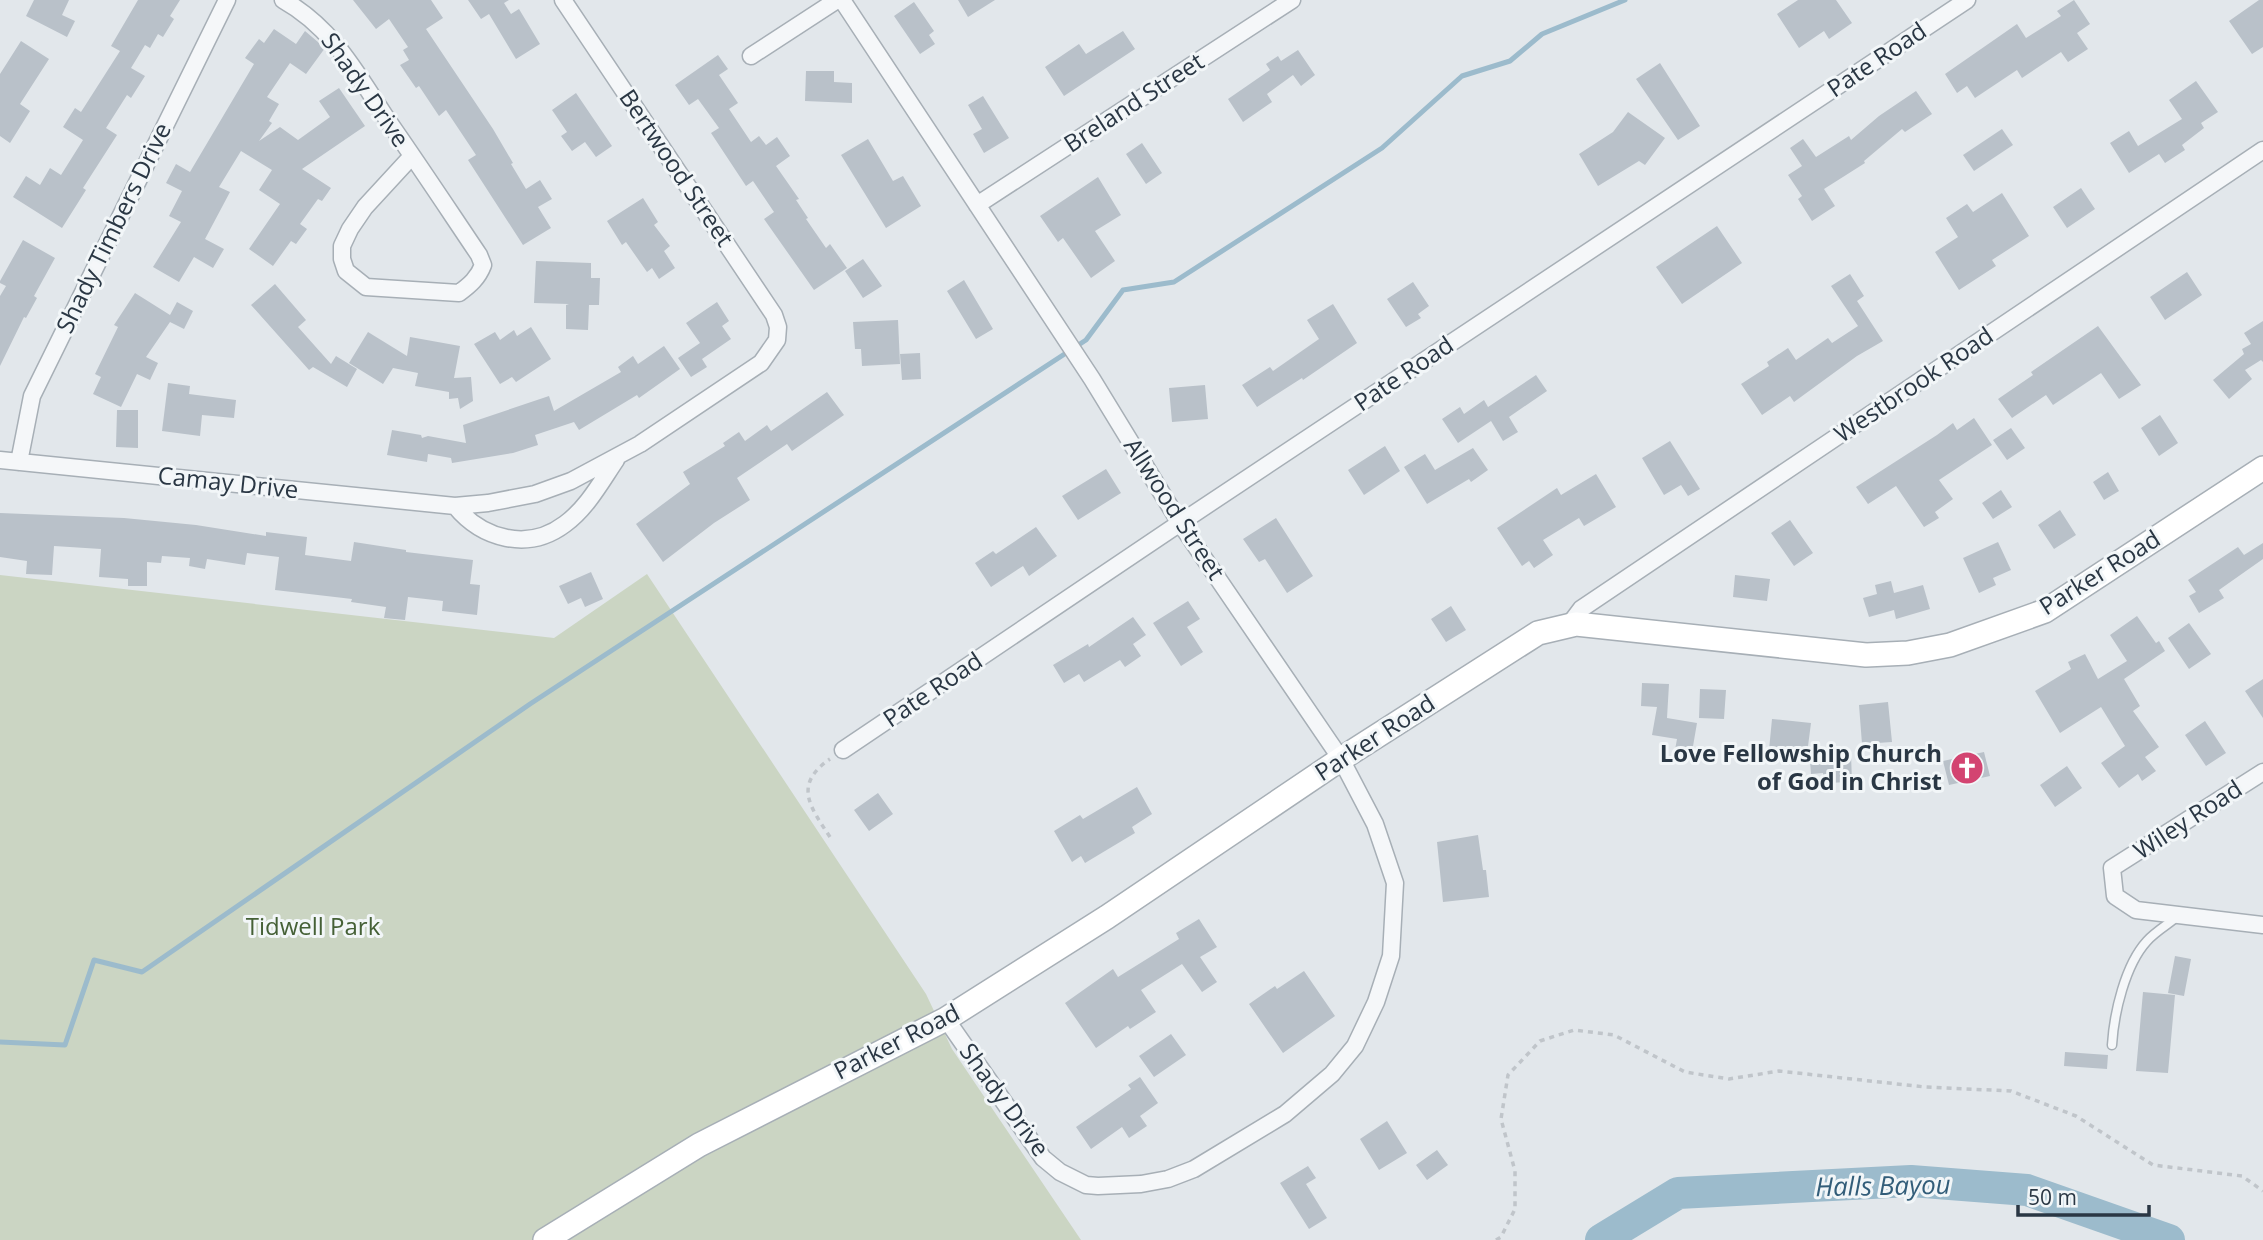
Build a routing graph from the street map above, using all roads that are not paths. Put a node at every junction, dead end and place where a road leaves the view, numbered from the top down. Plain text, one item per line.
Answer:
1 (227, 0) edge
2 (283, 0) edge
3 (563, 0) edge
4 (839, 0) edge
5 (1292, 0) edge
6 (1967, 0) edge
7 (751, 56) dead end
8 (2263, 150) edge
9 (412, 156) junction
10 (977, 205) junction
11 (777, 340) joint
12 (618, 457) junction
13 (0, 460) edge
14 (19, 462) junction
15 (2263, 468) edge
16 (455, 506) junction
17 (1180, 523) junction
18 (1575, 617) junction
19 (844, 750) road end
20 (1341, 759) junction
21 (2263, 772) edge
22 (2179, 915) junction
23 (2263, 925) edge
24 (946, 1019) junction
25 (2112, 1045) dead end
26 (1354, 1046) joint
27 (545, 1240) edge

1 - 14 street, Shady Timbers Drive
2 - 9 street, Shady Drive
3 - 11 street, Bertwood Street
4 - 7 street
4 - 10 street, Allwood Street
5 - 10 street, Breland Street
6 - 17 street, Pate Road
8 - 18 street, Westbrook Road
9 - 9 street, Shady Drive
10 - 17 street, Allwood Street
11 - 12 street, Camay Drive
12 - 16 street, Camay Drive
12 - 16 street, Camay Drive
13 - 14 street, Camay Drive
14 - 16 street, Camay Drive
15 - 18 main road, Parker Road
17 - 19 street, Pate Road
17 - 20 street, Allwood Street
18 - 20 main road, Parker Road
20 - 24 main road, Parker Road
20 - 26 street, Allwood Street
21 - 22 street, Wiley Road
22 - 23 street
22 - 25 lane
24 - 26 street, Shady Drive
24 - 27 main road, Parker Road

